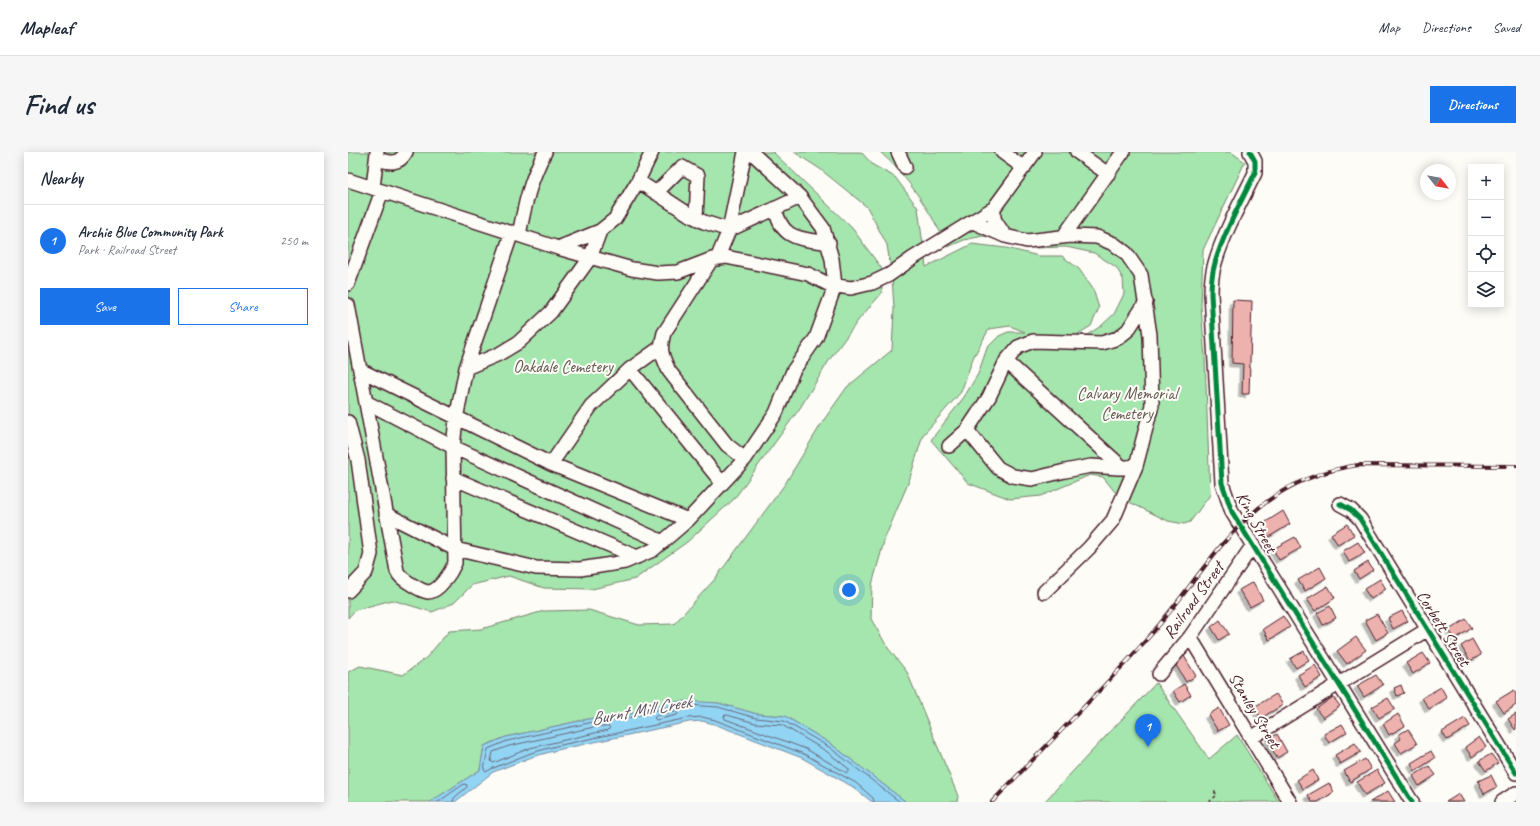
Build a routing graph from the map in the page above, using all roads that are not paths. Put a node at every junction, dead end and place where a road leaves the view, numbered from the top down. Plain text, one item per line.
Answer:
1 (406, 152) edge
2 (545, 152) edge
3 (651, 152) edge
4 (745, 152) edge
5 (751, 152) edge
6 (898, 152) edge
7 (1002, 152) edge
8 (1035, 152) edge
9 (1077, 152) edge
10 (1123, 152) edge
11 (1250, 152) edge
12 (377, 155) edge
13 (905, 167) dead end
14 (1024, 168) junction
15 (1108, 174) junction
16 (348, 180) edge
17 (638, 181) junction
18 (377, 189) junction
19 (656, 193) junction
20 (800, 197) junction
21 (775, 208) junction
22 (994, 208) junction
23 (696, 218) junction
24 (974, 222) junction
25 (729, 230) junction
26 (600, 232) junction
27 (515, 234) junction
28 (1005, 236) junction
29 (1063, 237) junction
30 (829, 243) junction
31 (558, 248) junction
32 (590, 258) junction
33 (715, 259) junction
34 (833, 267) junction
35 (808, 274) junction
36 (348, 284) edge
37 (835, 286) junction
38 (1146, 302) junction
39 (349, 312) edge
40 (1128, 330) junction
41 (1150, 335) junction
42 (661, 347) junction
43 (1006, 360) junction
44 (466, 368) junction
45 (630, 369) junction
46 (360, 370) junction
47 (366, 402) junction
48 (456, 419) junction
49 (348, 422) edge
50 (967, 430) junction
51 (949, 446) dead end
52 (453, 447) junction
53 (745, 459) junction
54 (353, 461) edge
55 (551, 464) junction
56 (1129, 467) junction
57 (453, 478) junction
58 (722, 483) junction
59 (1340, 504) dead end
60 (386, 514) junction
61 (688, 520) junction
62 (664, 542) junction
63 (1253, 545) junction
64 (455, 549) junction
65 (637, 557) junction
66 (348, 591) edge
67 (1044, 592) dead end
68 (1428, 629) junction
69 (1190, 637) junction
70 (1159, 674) dead end
71 (1339, 683) junction
72 (1251, 738) junction
73 (1516, 773) edge
74 (1516, 793) edge
75 (1290, 802) edge
76 (1412, 802) edge
77 (1502, 802) edge

1 - 12 street
2 - 27 street
3 - 17 street
4 - 25 street
5 - 20 street
6 - 13 street
7 - 14 street
8 - 14 street
9 - 15 street
10 - 15 street
11 - 63 street, King Street
12 - 18 street
14 - 22 street
15 - 29 street
16 - 18 street
17 - 19 street
17 - 26 street
18 - 27 street
18 - 36 street
19 - 23 street
19 - 23 street
20 - 21 street
20 - 30 street
21 - 25 street
21 - 30 street
22 - 24 street
22 - 28 street
23 - 25 street
24 - 28 street
24 - 37 street
25 - 33 street
26 - 31 street
26 - 32 street
27 - 31 street
27 - 44 street
28 - 29 street
29 - 38 street
30 - 34 street
31 - 32 street
32 - 33 street
32 - 44 street
33 - 35 street
33 - 42 street
34 - 35 street
34 - 37 street
35 - 37 street
37 - 53 street
38 - 40 street
38 - 41 street
39 - 46 street
40 - 41 street
40 - 43 street
41 - 56 street
42 - 45 street
42 - 53 street
43 - 50 street
43 - 56 street
44 - 48 street
45 - 55 street
45 - 58 street
46 - 47 street
46 - 48 street
47 - 52 street
47 - 60 street
48 - 52 street
48 - 55 street
49 - 54 street
50 - 51 street
50 - 56 street
52 - 57 street
52 - 62 street
53 - 58 street
54 - 66 street
55 - 61 street
56 - 67 street
57 - 64 street
57 - 65 street
58 - 61 street
59 - 68 street, Corbett Street
60 - 64 street
60 - 64 street
61 - 62 street
62 - 65 street
63 - 69 street, Railroad Street
63 - 71 street, King Street
64 - 65 street
68 - 71 street
68 - 73 street, Corbett Street
69 - 70 street, Railroad Street
69 - 72 street, Stanley Street
71 - 72 street
71 - 76 street, King Street
72 - 75 street, Stanley Street
74 - 77 street

